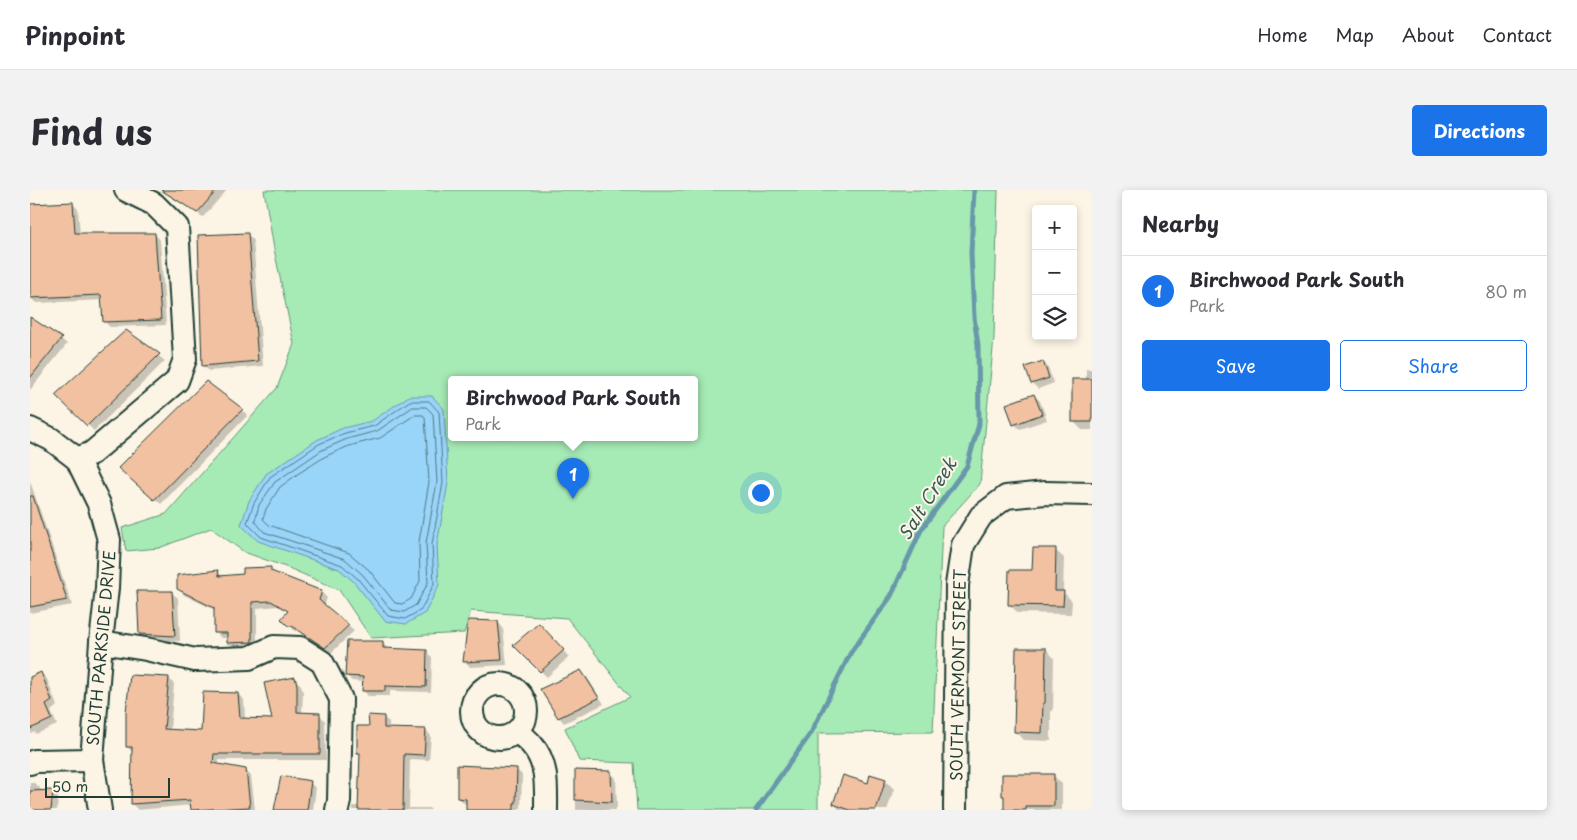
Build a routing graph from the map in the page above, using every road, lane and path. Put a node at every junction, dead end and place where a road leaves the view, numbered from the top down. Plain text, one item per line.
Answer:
1 (126, 190) edge
2 (30, 429) edge
3 (77, 459) junction
4 (1092, 494) edge
5 (101, 642) junction
6 (517, 731) dead end
7 (92, 760) junction
8 (30, 763) edge
9 (100, 810) edge
10 (337, 810) edge
11 (546, 810) edge
12 (955, 810) edge

1 - 3 street
2 - 3 street, SOUTH PARKSIDE DRIVE
3 - 5 street, SOUTH PARKSIDE DRIVE
4 - 12 street, SOUTH VERMONT STREET
5 - 7 street, SOUTH PARKSIDE DRIVE
5 - 10 street
6 - 11 street
7 - 8 street
7 - 9 street, SOUTH PARKSIDE DRIVE

